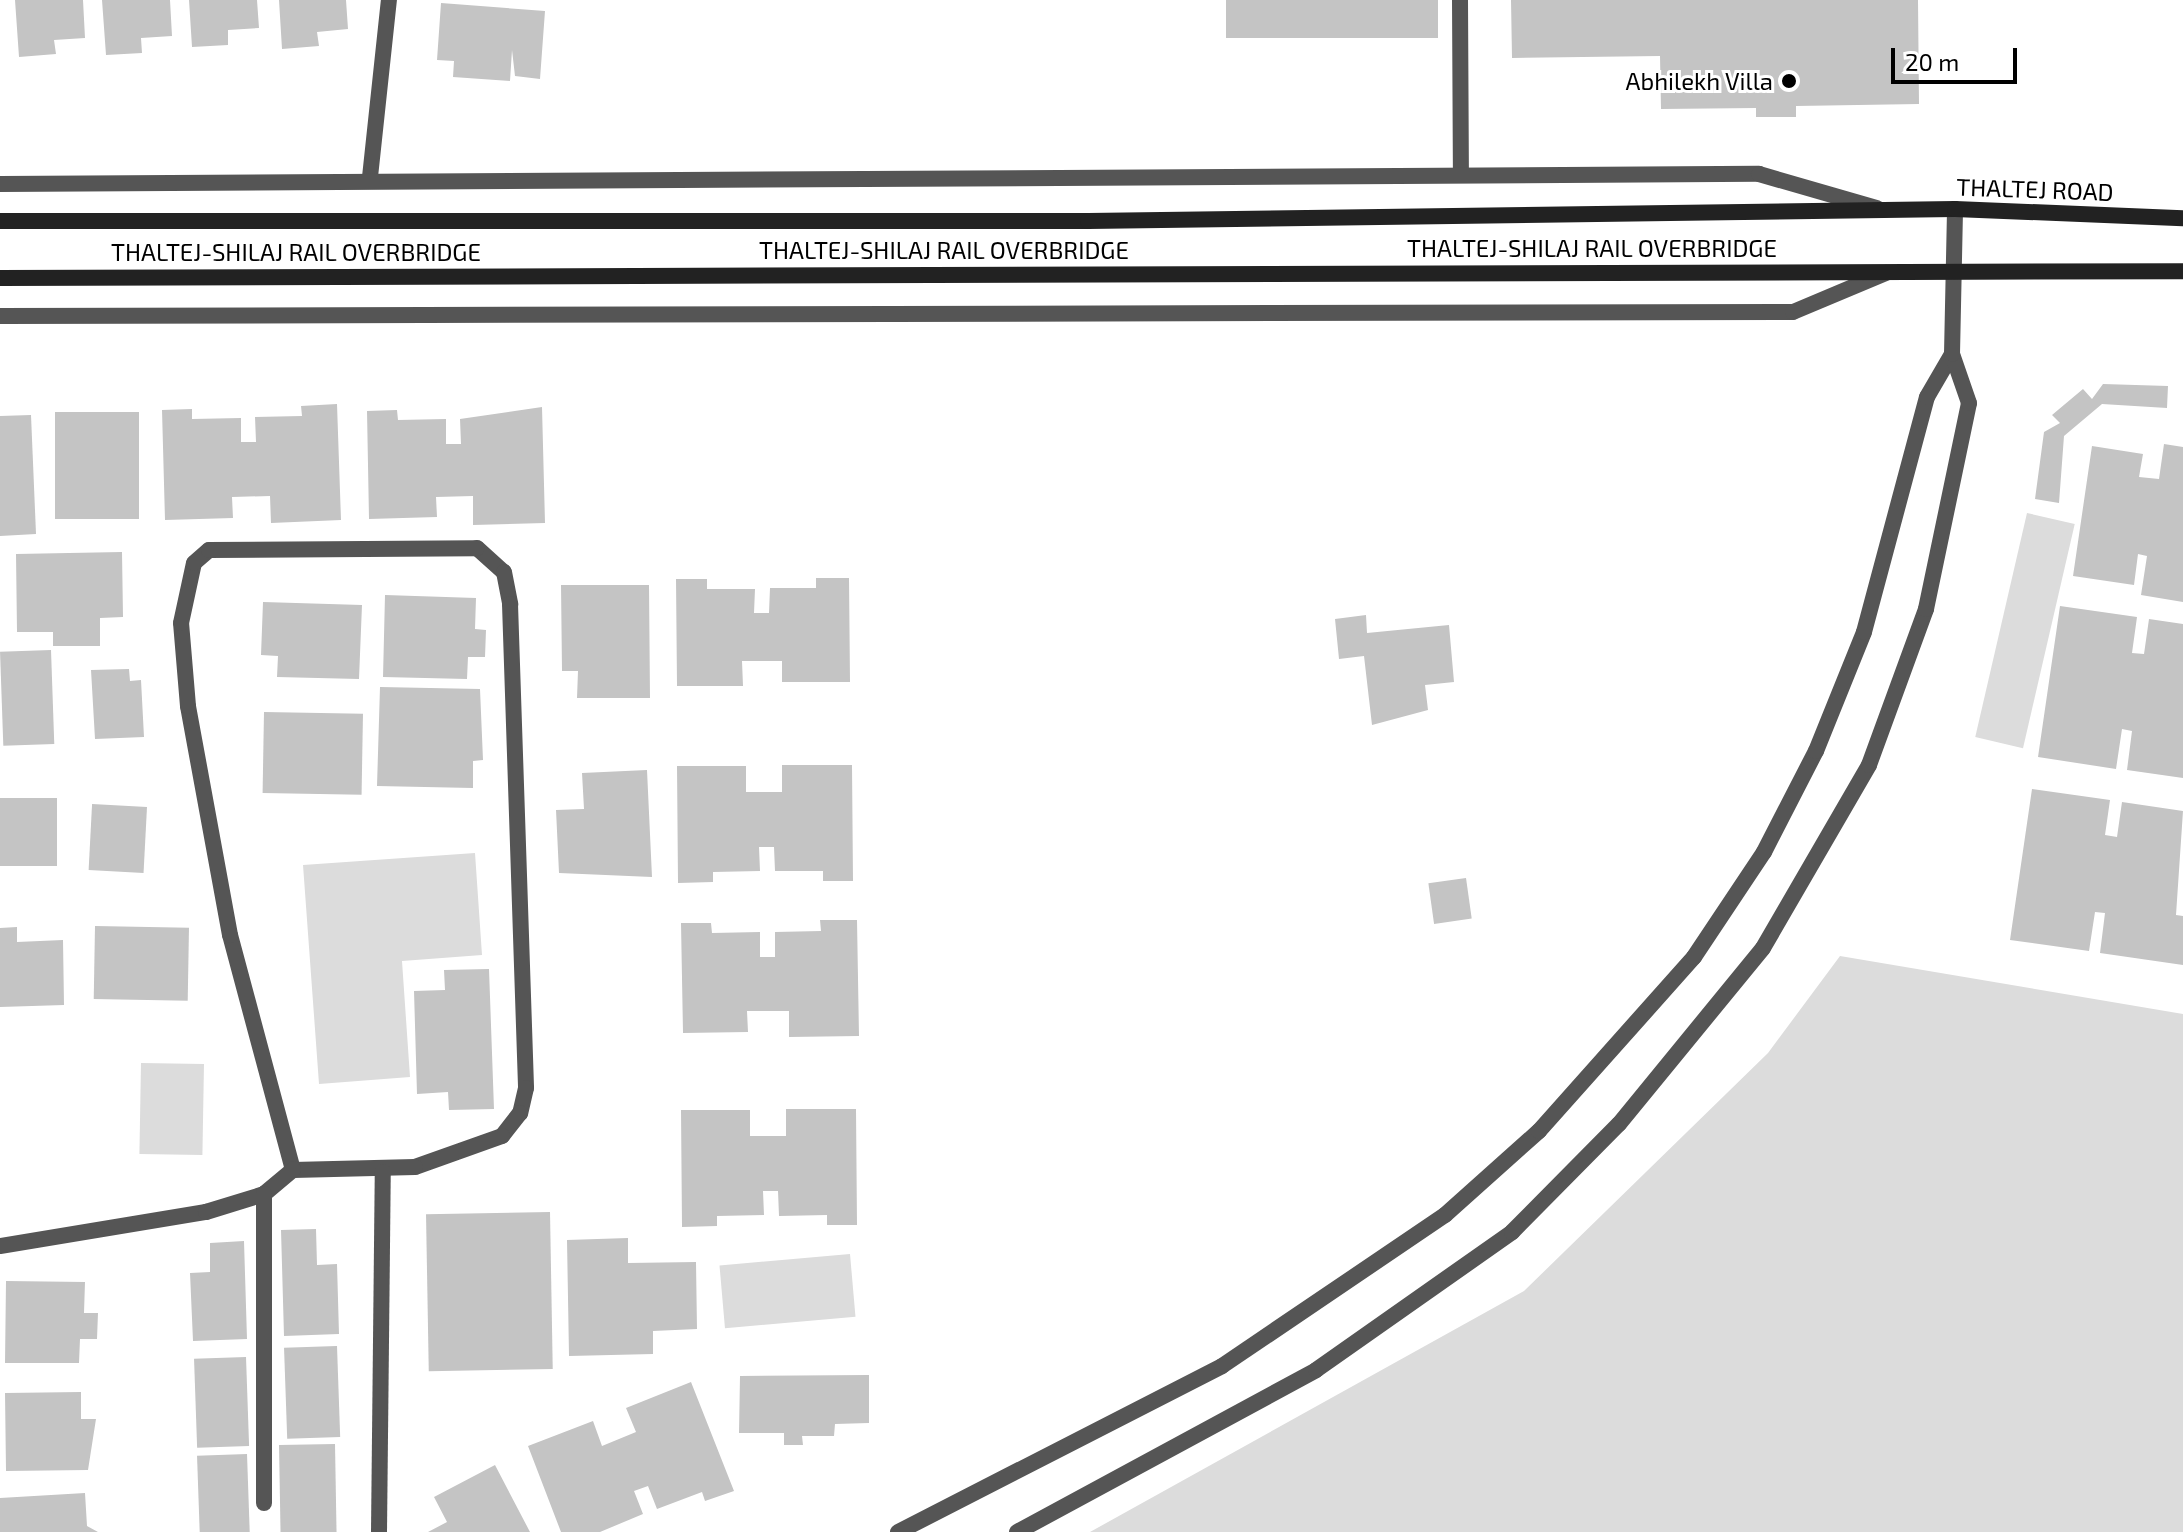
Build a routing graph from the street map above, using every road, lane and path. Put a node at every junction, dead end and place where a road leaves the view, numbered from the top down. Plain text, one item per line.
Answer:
1 (389, 0) edge
2 (1460, 0) edge
3 (1461, 174) junction
4 (370, 177) junction
5 (0, 184) edge
6 (1955, 209) junction
7 (1885, 211) junction
8 (2183, 218) edge
9 (0, 221) edge
10 (2183, 271) edge
11 (1888, 272) junction
12 (1956, 273) junction
13 (0, 278) edge
14 (0, 316) edge
15 (1952, 354) junction
16 (293, 1170) junction
17 (383, 1172) junction
18 (264, 1194) junction
19 (0, 1246) edge
20 (264, 1503) dead end
21 (379, 1532) edge
22 (898, 1532) edge
23 (1017, 1532) edge

1 - 4 street
2 - 3 street
3 - 4 street
3 - 7 street
4 - 5 street
6 - 7 main road, THALTEJ ROAD
6 - 8 main road, THALTEJ ROAD
6 - 12 street
7 - 9 main road, THALTEJ-SHILAJ RAIL OVERBRIDGE
10 - 12 main road, THALTEJ-SHILAJ RAIL OVERBRIDGE
11 - 12 main road, THALTEJ-SHILAJ RAIL OVERBRIDGE
11 - 13 main road, THALTEJ-SHILAJ RAIL OVERBRIDGE
11 - 14 street
12 - 15 street
15 - 22 street
15 - 23 street
16 - 17 street
16 - 17 street
16 - 18 street
17 - 21 street
18 - 19 street
18 - 20 street

